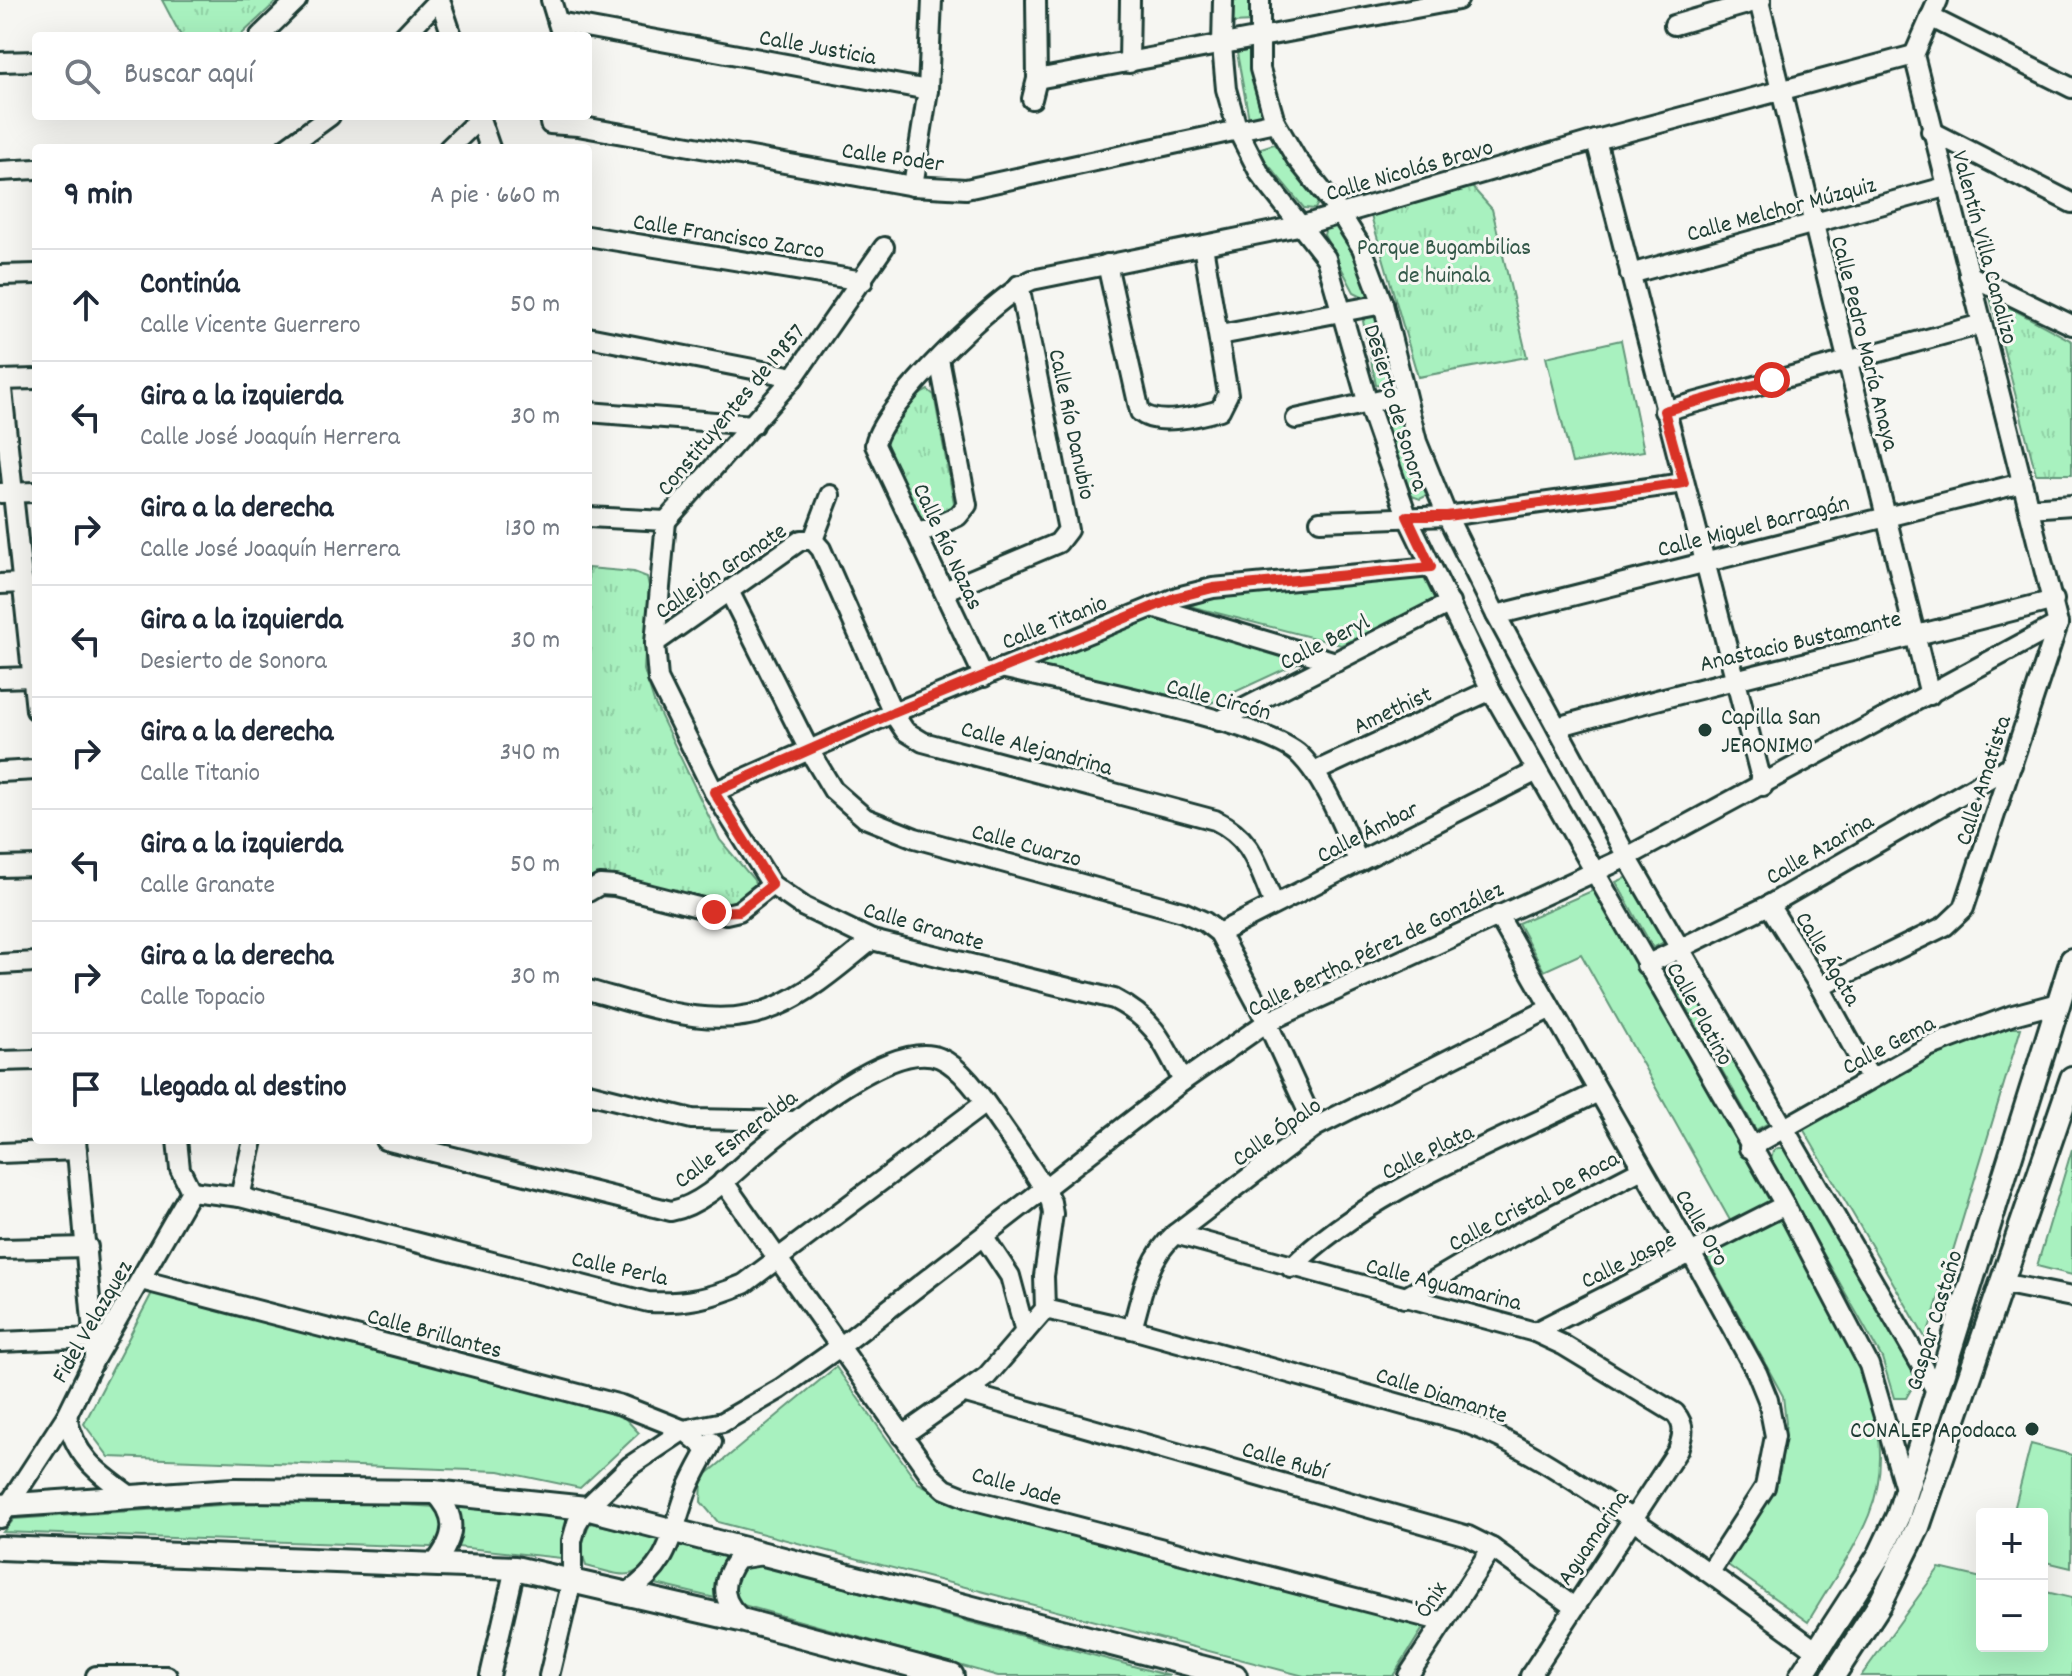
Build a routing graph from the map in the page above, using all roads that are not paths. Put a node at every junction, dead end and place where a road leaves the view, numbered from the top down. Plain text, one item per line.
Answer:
1 (297, 0) edge
2 (439, 0) edge
3 (551, 0) edge
4 (932, 0) edge
5 (1036, 0) edge
6 (1130, 0) edge
7 (1223, 0) edge
8 (1260, 0) edge
9 (1355, 0) edge
10 (1760, 0) edge
11 (1450, 1) edge
12 (1736, 3) edge
13 (1704, 7) edge
14 (1934, 8) edge
15 (1354, 21) junction
16 (1674, 25) dead end
17 (560, 29) edge
18 (264, 32) edge
19 (408, 32) edge
20 (451, 32) edge
21 (592, 34) edge
22 (1258, 39) junction
23 (1222, 46) junction
24 (1914, 55) junction
25 (32, 61) edge
26 (0, 62) edge
27 (1129, 63) junction
28 (1037, 79) junction
29 (2072, 88) edge
30 (928, 90) junction
31 (1782, 93) junction
32 (1032, 99) dead end
33 (324, 120) edge
34 (477, 120) edge
35 (481, 120) edge
36 (590, 122) edge
37 (1275, 122) junction
38 (550, 124) dead end
39 (1238, 131) junction
40 (1931, 131) junction
41 (1596, 140) junction
42 (292, 144) edge
43 (453, 144) edge
44 (489, 144) edge
45 (32, 169) edge
46 (0, 171) edge
47 (913, 186) junction
48 (1945, 187) junction
49 (2072, 203) edge
50 (1340, 213) junction
51 (1303, 225) junction
52 (1812, 226) junction
53 (592, 237) edge
54 (1203, 246) junction
55 (884, 247) dead end
56 (1107, 264) junction
57 (32, 274) edge
58 (1630, 274) junction
59 (0, 275) edge
60 (1969, 275) junction
61 (863, 281) junction
62 (1019, 285) junction
63 (1383, 304) junction
64 (1343, 313) junction
65 (1982, 324) junction
66 (2072, 325) edge
67 (1220, 335) junction
68 (592, 338) edge
69 (939, 359) junction
70 (1846, 360) junction
71 (794, 377) junction
72 (32, 379) edge
73 (0, 380) edge
74 (1404, 395) junction
75 (1368, 404) junction
76 (1664, 411) junction
77 (592, 412) edge
78 (1296, 419) dead end
79 (753, 425) junction
80 (876, 435) joint
81 (1684, 483) junction
82 (2022, 483) junction
83 (32, 492) edge
84 (7, 493) edge
85 (830, 495) dead end
86 (2072, 505) edge
87 (2029, 508) junction
88 (1407, 516) junction
89 (1447, 516) junction
90 (1885, 516) junction
91 (592, 517) edge
92 (666, 521) junction
93 (1320, 521) dead end
94 (918, 534) junction
95 (813, 540) junction
96 (1704, 562) junction
97 (1431, 567) junction
98 (24, 583) junction
99 (0, 584) edge
100 (944, 591) junction
101 (730, 593) junction
102 (2054, 600) junction
103 (1450, 603) junction
104 (1152, 607) junction
105 (1496, 615) junction
106 (2058, 624) junction
107 (1917, 636) junction
108 (655, 643) junction
109 (1336, 662) junction
110 (32, 667) edge
111 (1002, 668) junction
112 (32, 677) edge
113 (984, 677) junction
114 (1736, 677) junction
115 (0, 678) edge
116 (1491, 690) junction
117 (1930, 695) junction
118 (893, 713) junction
119 (1219, 721) junction
120 (1557, 727) junction
121 (809, 750) junction
122 (2012, 765) junction
123 (32, 770) edge
124 (1537, 771) junction
125 (0, 772) edge
126 (1314, 772) junction
127 (1763, 786) junction
128 (714, 792) junction
129 (1627, 857) junction
130 (1359, 862) junction
131 (32, 866) edge
132 (0, 867) edge
133 (1593, 874) junction
134 (772, 885) junction
135 (592, 890) edge
136 (1274, 904) junction
137 (1769, 905) junction
138 (1498, 915) junction
139 (1219, 933) junction
140 (872, 940) junction
141 (1681, 948) junction
142 (2072, 960) edge
143 (32, 962) edge
144 (0, 964) edge
145 (1646, 965) junction
146 (1820, 987) junction
147 (592, 991) edge
148 (2058, 1003) junction
149 (1549, 1009) junction
150 (1267, 1022) junction
151 (32, 1060) edge
152 (0, 1061) edge
153 (1870, 1078) junction
154 (2072, 1078) edge
155 (1183, 1081) junction
156 (1596, 1093) junction
157 (592, 1094) edge
158 (985, 1103) junction
159 (794, 1121) junction
160 (1315, 1127) junction
161 (1783, 1132) junction
162 (177, 1144) edge
163 (252, 1144) edge
164 (401, 1144) edge
165 (77, 1145) edge
166 (1749, 1148) junction
167 (0, 1153) edge
168 (1642, 1169) junction
169 (723, 1181) junction
170 (1045, 1190) junction
171 (191, 1191) junction
172 (240, 1197) junction
173 (1785, 1205) junction
174 (1175, 1234) junction
175 (984, 1237) junction
176 (88, 1247) junction
177 (0, 1249) edge
178 (1692, 1255) junction
179 (777, 1261) junction
180 (1291, 1268) junction
181 (141, 1280) junction
182 (2001, 1283) junction
183 (2072, 1297) edge
184 (1404, 1298) junction
185 (1045, 1309) junction
186 (1132, 1329) junction
187 (1025, 1332) junction
188 (1535, 1332) junction
189 (95, 1338) junction
190 (0, 1342) edge
191 (841, 1346) junction
192 (95, 1358) junction
193 (966, 1393) junction
194 (1938, 1394) junction
195 (67, 1415) junction
196 (1682, 1421) joint
197 (723, 1422) junction
198 (684, 1430) junction
199 (902, 1436) junction
200 (708, 1450) junction
201 (434, 1492) junction
202 (1906, 1492) junction
203 (129, 1495) junction
204 (586, 1508) junction
205 (3, 1510) edge
206 (1634, 1521) junction
207 (675, 1529) junction
208 (0, 1548) edge
209 (1492, 1548) junction
210 (770, 1554) junction
211 (435, 1563) junction
212 (515, 1568) junction
213 (1710, 1572) junction
214 (572, 1580) junction
215 (627, 1593) junction
216 (1574, 1607) junction
217 (745, 1621) junction
218 (1444, 1622) junction
219 (1818, 1652) junction
220 (96, 1676) edge
221 (146, 1676) edge
222 (167, 1676) edge
223 (490, 1676) edge
224 (549, 1676) edge
225 (952, 1676) edge
226 (1235, 1676) edge
227 (1408, 1676) edge
228 (1530, 1676) edge
229 (1801, 1676) edge
230 (1833, 1676) edge

1 - 18 street
2 - 19 street
2 - 20 street
3 - 17 street
4 - 30 street
5 - 28 street
6 - 27 street
7 - 23 street, Desierto de Sonora
8 - 22 street, Desierto de Sonora
9 - 15 street
10 - 12 street
10 - 31 street, Calle Pedro María Anaya
11 - 15 street
12 - 13 street
13 - 16 street
14 - 24 street
14 - 29 street
15 - 22 street
21 - 30 street, Calle Justicia
22 - 23 street
22 - 37 street, Desierto de Sonora
23 - 27 street
23 - 39 street, Desierto de Sonora
24 - 31 street, Calle Nicolás Bravo
24 - 40 street, Valentín Villa Canalizo
25 - 26 street
27 - 28 street
28 - 32 street
30 - 47 street
31 - 41 street, Calle Nicolás Bravo
31 - 52 street, Calle Pedro María Anaya
33 - 42 street
34 - 43 street
35 - 44 street
36 - 38 street, Calle Poder
36 - 47 street, Calle Poder
37 - 39 street, Calle Poder
37 - 50 street, Desierto de Sonora
39 - 47 street, Calle Poder
39 - 51 street, Desierto de Sonora
40 - 48 street, Valentín Villa Canalizo
40 - 49 street
41 - 50 street, Calle Nicolás Bravo
41 - 58 street
45 - 46 street
48 - 52 street, Calle Melchor Múzquiz
48 - 60 street, Valentín Villa Canalizo
50 - 51 street, Calle Nicolás Bravo
50 - 63 street, Desierto de Sonora
51 - 54 street, Calle Nicolás Bravo
51 - 64 street, Desierto de Sonora
52 - 58 street, Calle Melchor Múzquiz
52 - 70 street, Calle Pedro María Anaya
53 - 61 street, Calle Francisco Zarco
54 - 56 street, Calle Nicolás Bravo
54 - 67 street
55 - 61 street, Constituyentes de 19857
56 - 62 street, Calle Nicolás Bravo
56 - 67 street
57 - 59 street
58 - 76 street
60 - 65 street, Valentín Villa Canalizo
60 - 66 street
61 - 71 street, Constituyentes de 19857
62 - 69 street, Calle Nicolás Bravo
62 - 100 street, Calle Río Danubio
63 - 64 street
63 - 74 street, Desierto de Sonora
64 - 67 street
64 - 75 street, Desierto de Sonora
65 - 70 street
65 - 82 street, Valentín Villa Canalizo
68 - 71 street
69 - 80 street, Calle Nicolás Bravo
69 - 94 street
70 - 76 street
70 - 90 street, Calle Pedro María Anaya
71 - 79 street, Constituyentes de 19857
72 - 73 street
73 - 84 street
74 - 75 street
74 - 89 street, Desierto de Sonora
75 - 78 street
75 - 88 street, Desierto de Sonora
76 - 81 street
77 - 79 street
79 - 92 street, Constituyentes de 19857
80 - 94 street, Calle Río Nazas
81 - 89 street
81 - 96 street
82 - 87 street, Valentín Villa Canalizo
82 - 90 street, Calle Miguel Barragán
83 - 84 street
84 - 98 street
85 - 95 street
86 - 87 street
87 - 102 street, Calle Amatista
88 - 89 street
88 - 93 street
88 - 97 street, Desierto de Sonora
89 - 105 street, Desierto de Sonora
90 - 96 street, Calle Miguel Barragán
90 - 107 street, Calle Pedro María Anaya
91 - 92 street
92 - 108 street, Calle Granate
94 - 100 street, Calle Río Nazas
95 - 101 street, Callejón Granate
95 - 118 street, Calle Alejandrina
96 - 105 street, Calle Miguel Barragán
96 - 114 street
97 - 103 street, Calle Platino
97 - 104 street, Calle Titanio
98 - 99 street
98 - 110 street
100 - 113 street, Calle Río Nazas
101 - 108 street, Callejón Granate
101 - 121 street, Calle Cuarzo
102 - 106 street, Calle Amatista
102 - 107 street, Anastacio Bustamante
103 - 109 street, Calle Beryl
103 - 116 street, Calle Platino
104 - 109 street
104 - 111 street, Calle Titanio
105 - 120 street, Calle Platino
106 - 117 street, Calle Bertha Pérez de González
106 - 122 street, Calle Amatista
107 - 114 street, Anastacio Bustamante
107 - 117 street, Calle Pedro María Anaya
108 - 128 street, Calle Granate
109 - 119 street, Calle Beryl
111 - 113 street, Calle Titanio
111 - 119 street, Calle Circón
112 - 115 street
113 - 118 street, Calle Titanio
114 - 120 street, Anastacio Bustamante
114 - 127 street
116 - 124 street, Calle Platino
116 - 126 street, Amethist
117 - 127 street, Calle Bertha Pérez de González
118 - 121 street, Calle Titanio
118 - 136 street, Calle Alejandrina
119 - 126 street, Calle Circón
120 - 129 street, Calle Platino
121 - 128 street, Calle Titanio
121 - 139 street, Calle Cuarzo
122 - 137 street, Calle Azarina
122 - 146 street, Calle Amatista
123 - 125 street
124 - 130 street, Calle Ámbar
124 - 133 street, Calle Platino
126 - 130 street, Calle Circón
127 - 129 street, Calle Bertha Pérez de González
128 - 134 street, Calle Granate
129 - 133 street, Calle Bertha Pérez de González
129 - 141 street, Calle Platino
130 - 136 street, Calle Ámbar
131 - 132 street
133 - 138 street, Calle Bertha Pérez de González
133 - 145 street, Calle Platino
134 - 135 street
134 - 140 street, Calle Granate
136 - 139 street, Calle Ámbar
137 - 141 street, Calle Azarina
137 - 146 street, Calle Ágata
138 - 149 street, Calle Oro
138 - 150 street, Calle Bertha Pérez de González
139 - 150 street
140 - 147 street
140 - 155 street, Calle Granate
141 - 145 street, Calle Azarina
141 - 161 street, Calle Platino
142 - 148 main road, Gaspar Castaño
143 - 144 street
145 - 166 street, Calle Platino
146 - 153 street, Calle Ágata
148 - 153 street, Calle Gema
148 - 194 main road, Gaspar Castaño
149 - 156 street, Calle Oro
149 - 160 street, Calle Ópalo
150 - 155 street, Calle Bertha Pérez de González
150 - 160 street
151 - 152 street
153 - 161 street, Calle Gema
154 - 182 main road, Gaspar Castaño
155 - 170 street, Calle Bertha Pérez de González
156 - 168 street, Calle Oro
156 - 180 street, Calle Plata
157 - 159 street
158 - 159 street, Calle Esmeralda
158 - 170 street, Calle Esmeralda
158 - 179 street, Calle Perla
159 - 169 street, Calle Esmeralda
160 - 174 street, Calle Ópalo
161 - 166 street, Calle Gema
161 - 194 street, Calle Platino
162 - 171 street
163 - 172 street
164 - 169 street, Calle Esmeralda
165 - 167 street
165 - 176 street
166 - 173 street, Calle Platino
168 - 178 street, Calle Oro
168 - 184 street, Calle Cristal De Roca
169 - 179 street, Calle Jade
170 - 175 street, Calle Bertha Pérez de González
170 - 185 street
171 - 172 street, Calle Perla
171 - 181 street, Fidel Velazquez
172 - 179 street, Calle Perla
173 - 178 street, Calle Jaspe
173 - 202 street, Calle Platino
174 - 180 street, Calle Aguamarina
174 - 186 street, Calle Ópalo
175 - 187 street
175 - 191 street, Calle Bertha Pérez de González
176 - 177 street
176 - 189 street
178 - 188 street, Calle Jaspe
178 - 213 street, Calle Oro
179 - 191 street, Calle Jade
180 - 184 street, Calle Aguamarina
181 - 192 street, Fidel Velazquez
181 - 198 street, Calle Brillantes
182 - 183 street
182 - 230 main road, Gaspar Castaño
184 - 188 street, Calle Aguamarina
185 - 186 street, Calle Diamante
185 - 187 street
186 - 206 street, Calle Diamante
187 - 193 street
188 - 196 street, Calle Aguamarina
189 - 190 street
189 - 192 street
191 - 197 street, Calle Bertha Pérez de González
191 - 199 street, Calle Jade
192 - 195 street, Fidel Velazquez
193 - 199 street
193 - 209 street, Calle Rubí
194 - 202 main road, Gaspar Castaño
195 - 203 street
195 - 205 street, Fidel Velazquez
196 - 206 street, Aguamarina
197 - 198 street, Calle Bertha Pérez de González
197 - 200 street, Calle Bertha Pérez de González
198 - 200 street, Calle Brillantes
198 - 204 street, Calle Bertha Pérez de González
199 - 218 street, Calle Jade
200 - 207 street, Calle Bertha Pérez de González
201 - 203 main road
201 - 204 main road
201 - 211 street
202 - 219 main road, Gaspar Castaño
203 - 205 main road
204 - 207 main road
204 - 214 street, Calle Bertha Pérez de González
206 - 213 street, Calle Diamante
206 - 216 street, Aguamarina
207 - 210 main road
207 - 215 street, Calle Bertha Pérez de González
208 - 211 main road
209 - 216 street, Calle Rubí
209 - 218 street, Ónix
210 - 217 street
210 - 226 main road
211 - 212 main road
212 - 214 main road
212 - 223 street
213 - 219 street, Calle Diamante
214 - 215 main road
214 - 224 street, Calle Bertha Pérez de González
215 - 217 main road
216 - 228 street, Aguamarina
217 - 225 main road
218 - 227 street, Ónix
219 - 229 main road, Gaspar Castaño
220 - 221 street
221 - 222 street

